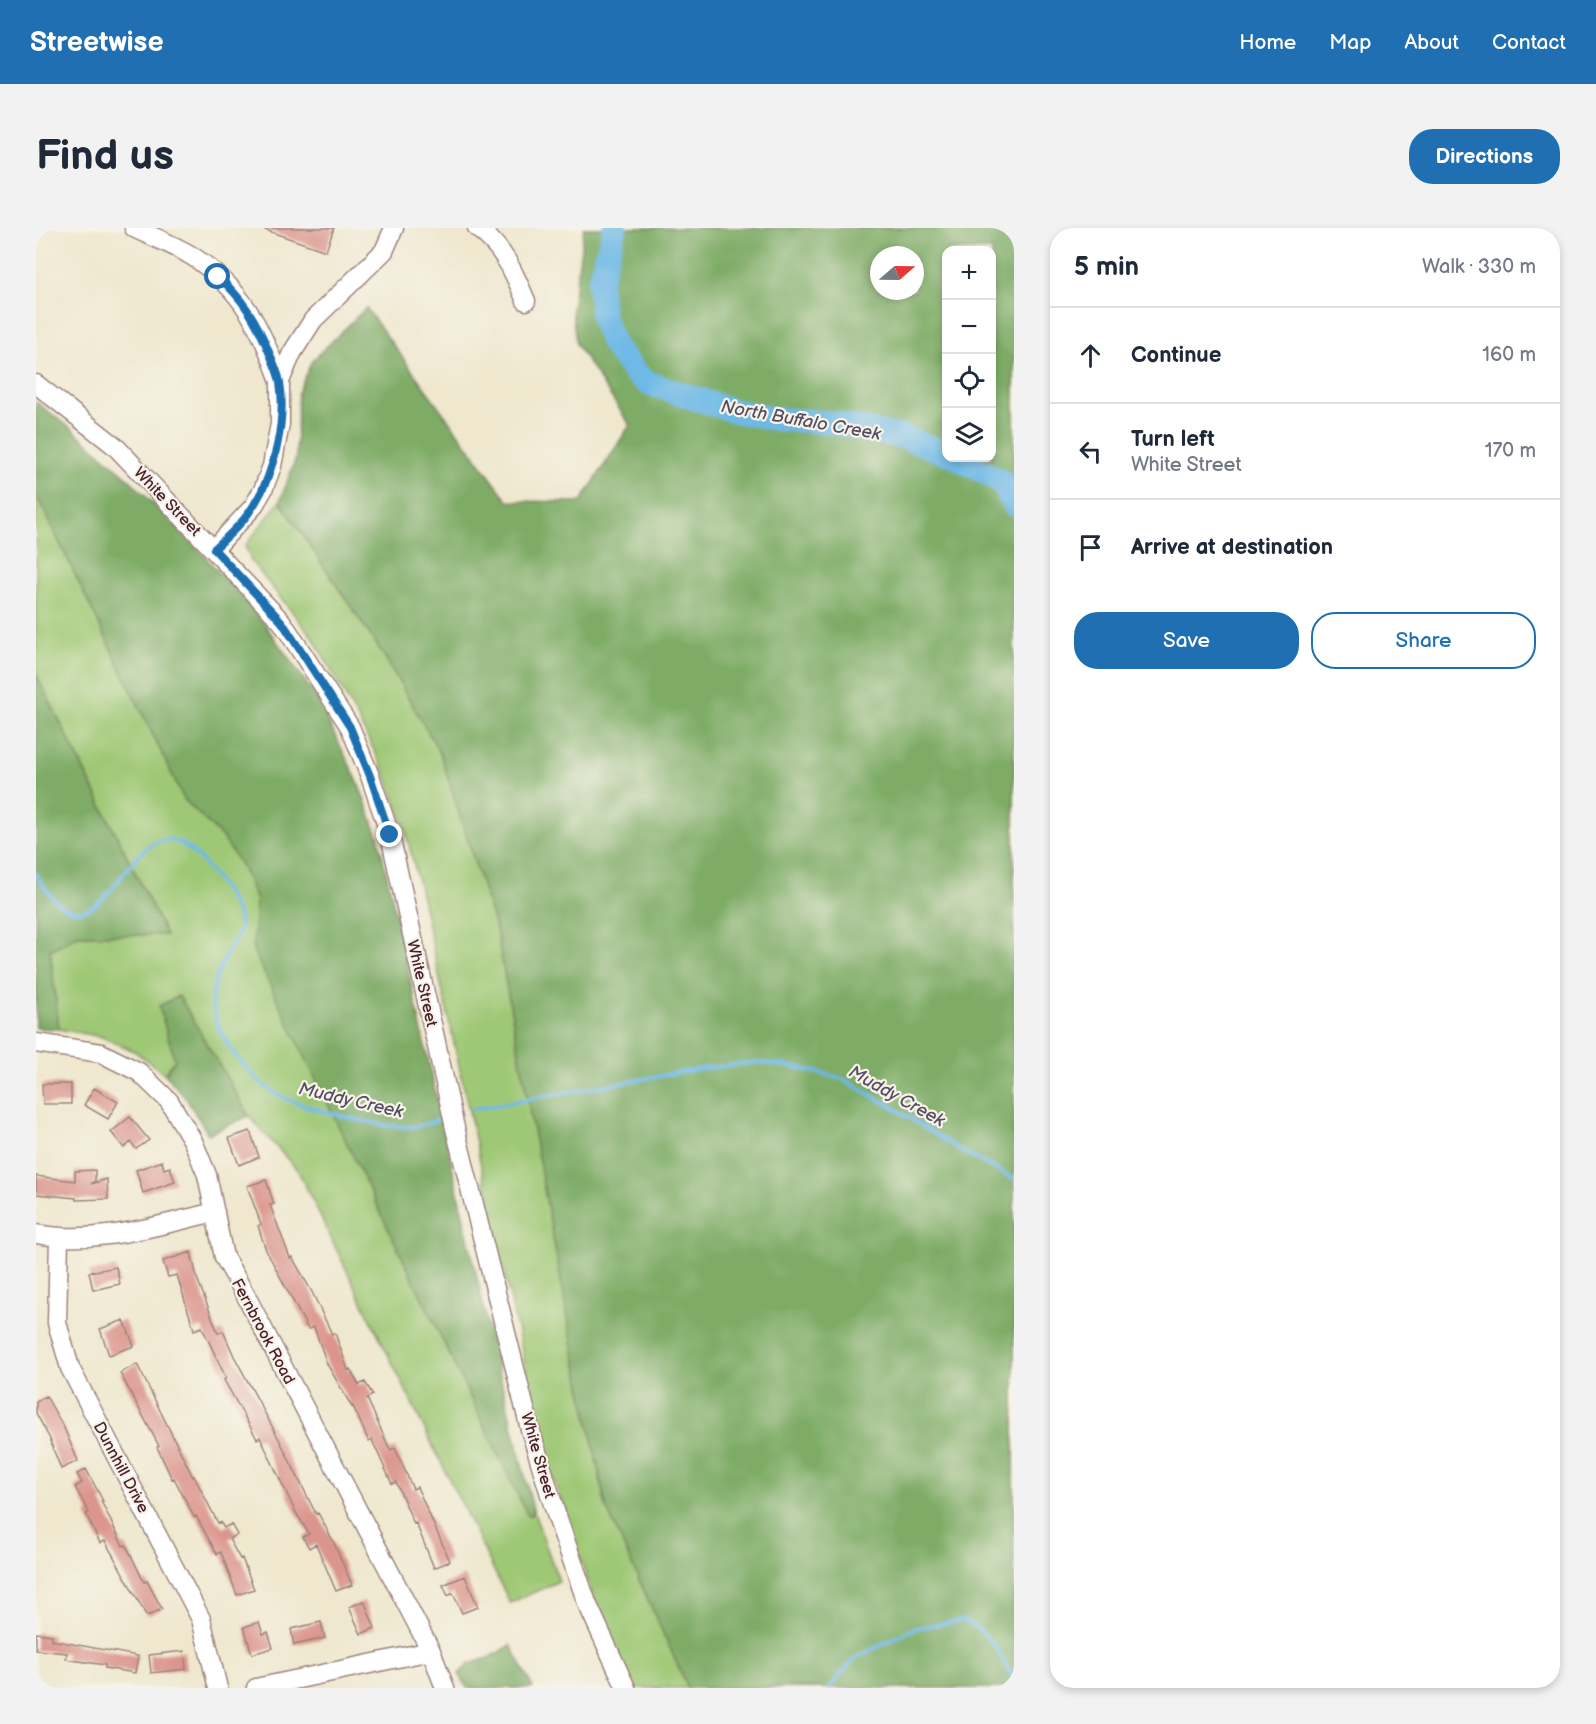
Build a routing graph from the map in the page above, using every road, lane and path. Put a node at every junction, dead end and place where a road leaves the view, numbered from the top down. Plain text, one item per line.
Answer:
1 (134, 228) edge
2 (394, 228) edge
3 (477, 228) edge
4 (526, 301) dead end
5 (280, 381) junction
6 (36, 384) edge
7 (214, 549) junction
8 (36, 1043) edge
9 (215, 1212) junction
10 (36, 1234) edge
11 (60, 1238) junction
12 (431, 1651) junction
13 (218, 1688) edge
14 (256, 1688) edge
15 (445, 1688) edge
16 (626, 1688) edge

1 - 5 street
2 - 5 street
3 - 4 street
5 - 7 street
6 - 7 street, White Street
7 - 16 street, White Street
8 - 9 street, Fernbrook Road
9 - 11 street
9 - 12 street, Fernbrook Road
10 - 11 street
11 - 13 street, Dunnhill Drive
12 - 14 street
12 - 15 street, Fernbrook Road

